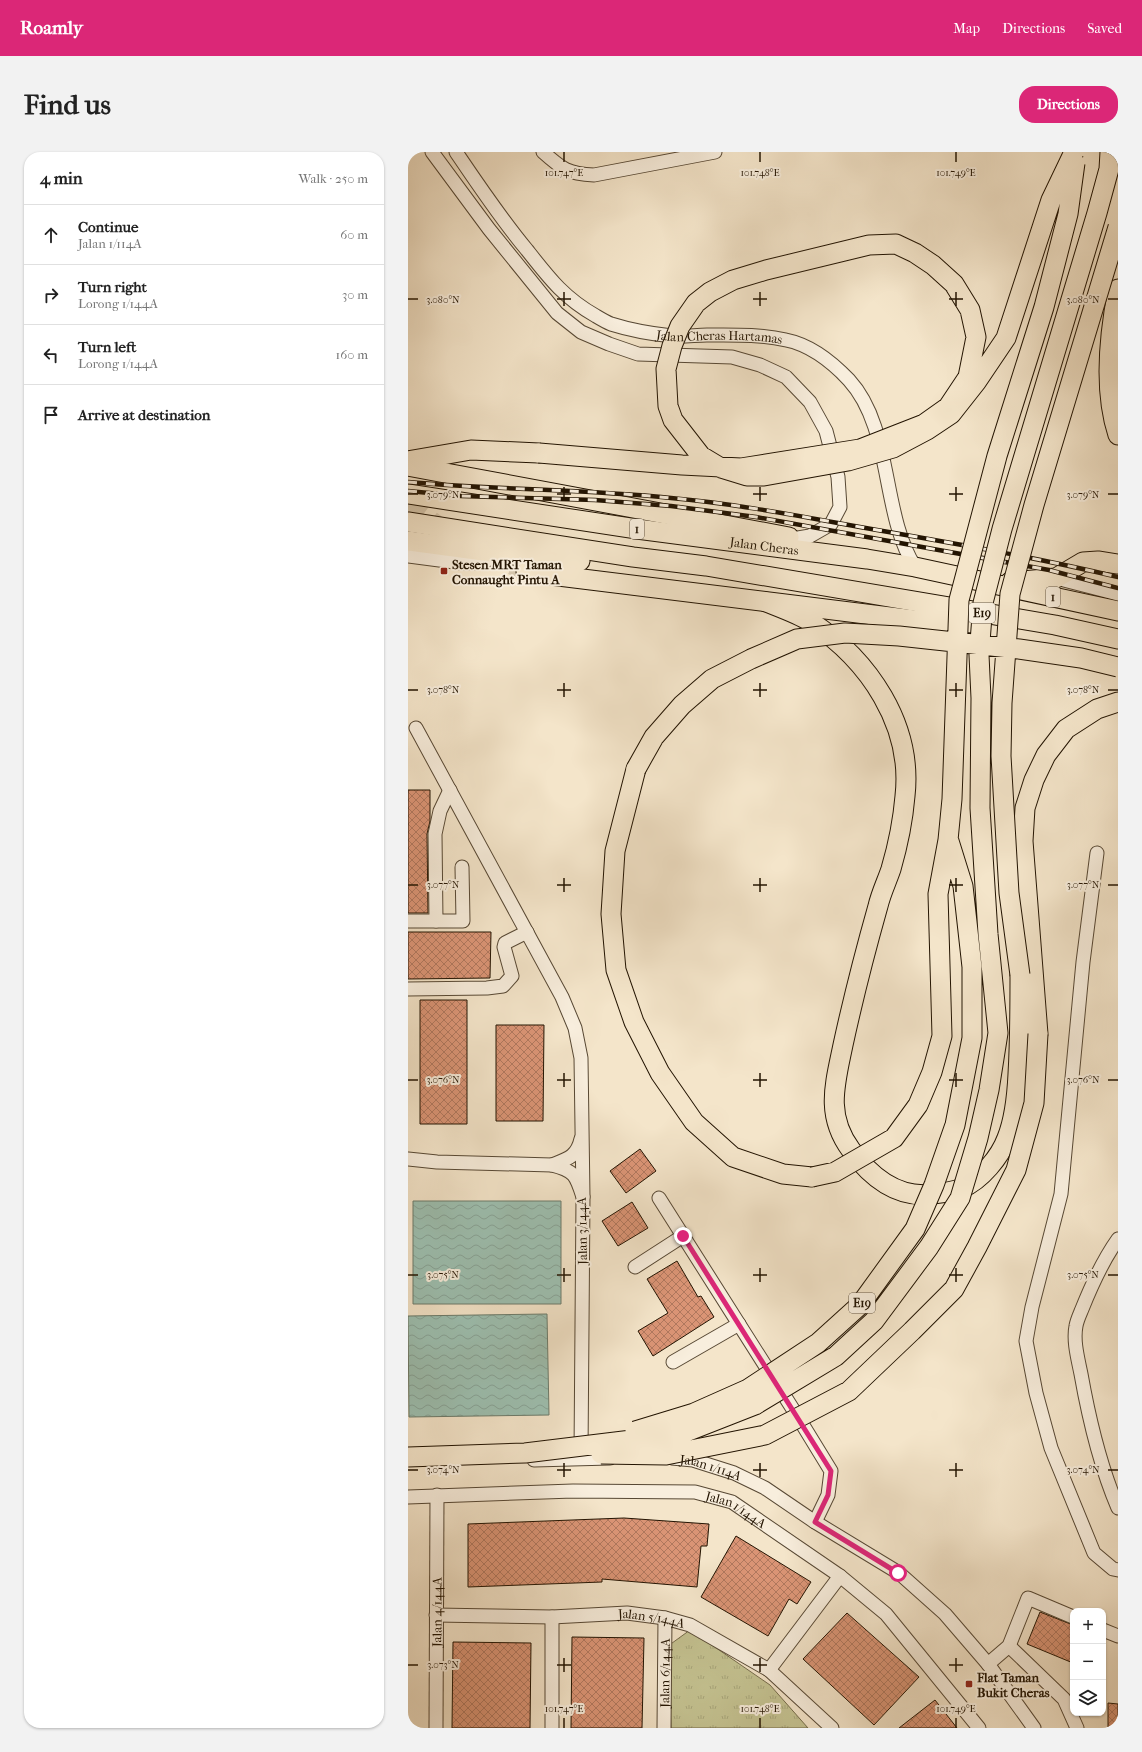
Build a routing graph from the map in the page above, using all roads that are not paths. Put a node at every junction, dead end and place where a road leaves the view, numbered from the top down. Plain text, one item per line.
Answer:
1 (432, 152) edge
2 (543, 152) edge
3 (715, 152) edge
4 (1074, 152) edge
5 (1077, 152) edge
6 (1110, 152) edge
7 (457, 154) edge
8 (676, 156) edge
9 (473, 207) junction
10 (1118, 227) edge
11 (1118, 289) edge
12 (1118, 435) edge
13 (408, 461) edge
14 (408, 466) edge
15 (408, 494) edge
16 (408, 522) edge
17 (798, 538) junction
18 (408, 541) edge
19 (513, 555) junction
20 (408, 556) edge
21 (633, 557) junction
22 (867, 559) junction
23 (1118, 564) edge
24 (915, 567) junction
25 (526, 572) tunnel mouth
26 (1056, 578) junction
27 (988, 584) junction
28 (1118, 594) edge
29 (766, 602) junction
30 (1118, 611) edge
31 (1055, 625) junction
32 (1118, 639) edge
33 (1118, 667) edge
34 (1118, 702) edge
35 (416, 728) dead end
36 (450, 790) junction
37 (948, 840) junction
38 (1096, 853) dead end
39 (462, 867) dead end
40 (408, 921) edge
41 (436, 921) junction
42 (527, 932) junction
43 (408, 989) edge
44 (581, 1138) junction
45 (408, 1159) edge
46 (552, 1165) junction
47 (583, 1197) junction
48 (659, 1198) dead end
49 (683, 1236) junction
50 (1118, 1238) edge
51 (635, 1267) dead end
52 (738, 1324) junction
53 (673, 1362) dead end
54 (525, 1454) junction
55 (408, 1456) edge
56 (582, 1459) junction
57 (408, 1464) edge
58 (437, 1495) junction
59 (408, 1497) edge
60 (1118, 1508) edge
61 (810, 1518) junction
62 (1118, 1570) edge
63 (840, 1576) junction
64 (436, 1615) junction
65 (1070, 1616) edge
66 (552, 1617) junction
67 (665, 1618) junction
68 (1106, 1631) edge
69 (1118, 1636) edge
70 (1009, 1646) junction
71 (988, 1664) junction
72 (769, 1670) junction
73 (436, 1728) edge
74 (552, 1728) edge
75 (664, 1728) edge
76 (832, 1728) edge
77 (979, 1728) edge
78 (1034, 1728) edge
79 (1077, 1728) edge

1 - 9 street, Jalan Cheras Hartamas
2 - 8 street
3 - 8 street
4 - 13 highway, bridge
5 - 37 highway, E19, bridge
6 - 54 highway, E19, bridge
7 - 9 street
7 - 24 street, Jalan Cheras Hartamas
9 - 17 street, Jalan Cheras Hartamas
10 - 29 highway, bridge
11 - 12 highway
14 - 17 highway
15 - 22 highway, Jalan Cheras / 1
16 - 21 highway, 1
17 - 22 highway
18 - 19 highway
19 - 20 street
19 - 21 highway
21 - 31 highway, 1
22 - 24 highway, Jalan Cheras / 1
23 - 26 highway
24 - 27 highway, Jalan Cheras / 1
25 - 29 highway
26 - 27 highway
26 - 28 street
27 - 30 highway, Jalan Cheras / 1
29 - 31 highway
31 - 32 highway, 1
33 - 37 highway, bridge
34 - 54 highway, bridge
35 - 36 street
36 - 41 street
36 - 42 street
37 - 55 highway, E19, bridge
38 - 62 street
39 - 41 street
40 - 41 street
42 - 43 street
42 - 44 street
44 - 46 street
44 - 47 street
45 - 46 street, Jalan 3/144A
46 - 47 street, Jalan 3/144A
47 - 56 street, Jalan 3/144A
48 - 49 street
49 - 51 street
49 - 52 street
50 - 60 street
52 - 53 street
52 - 61 street
54 - 55 highway, E19, bridge
56 - 57 street, Jalan 1/114A
56 - 61 street, Jalan 1/114A
58 - 59 street, Jalan 1/144A
58 - 63 street, Jalan 1/144A
58 - 64 street, Jalan 4/144A
61 - 71 street, Jalan 1/114A
63 - 72 street
63 - 77 street, Jalan 1/144A
64 - 66 street, Jalan 5/144A
64 - 73 street, Jalan 4/144A
65 - 70 street
66 - 67 street, Jalan 5/144A
66 - 74 street
67 - 72 street, Jalan 5/144A
67 - 75 street, Jalan 6/144A
68 - 69 street
70 - 71 street
70 - 79 street
71 - 78 street, Jalan 1/114A
72 - 76 street, Jalan 5/144A

